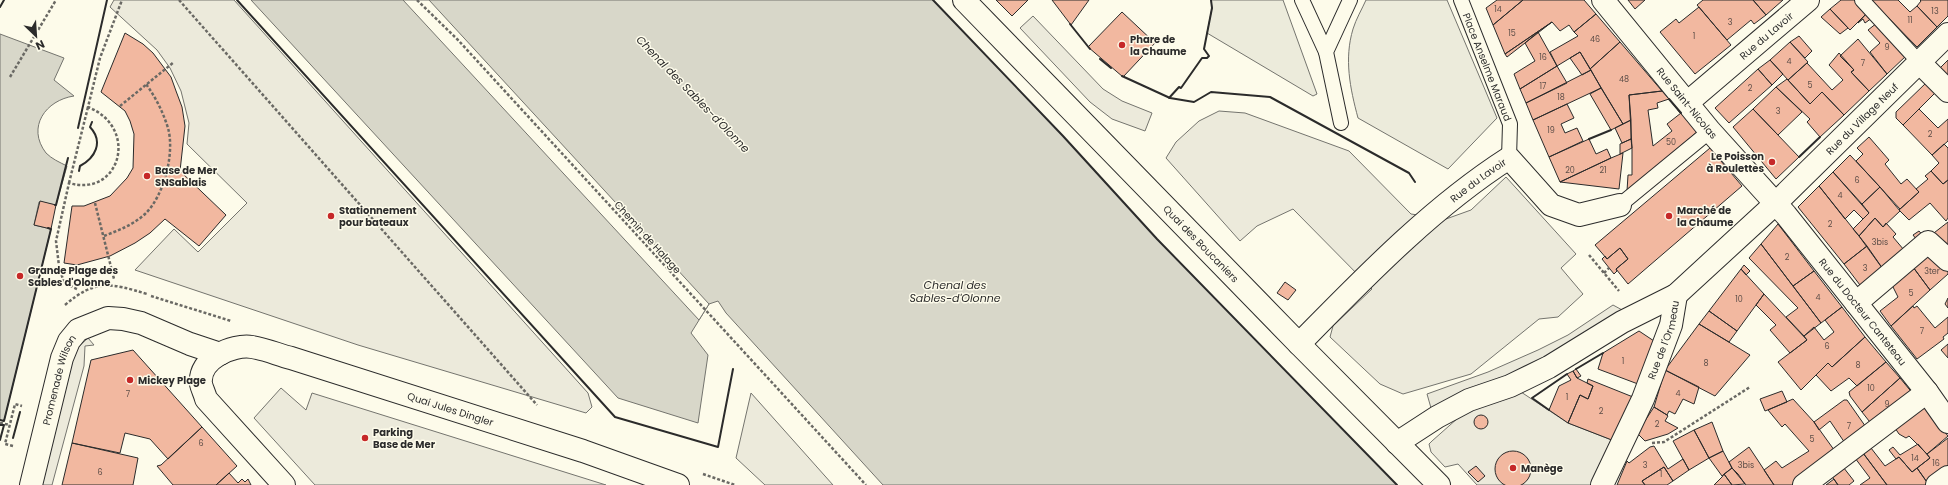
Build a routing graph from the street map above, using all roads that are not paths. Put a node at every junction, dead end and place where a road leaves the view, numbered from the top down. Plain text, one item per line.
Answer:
1 (964, 0) edge
2 (1302, 0) edge
3 (1350, 0) edge
4 (1461, 0) edge
5 (1603, 0) edge
6 (1808, 0) edge
7 (1862, 0) edge
8 (1948, 34) edge
9 (1326, 52) junction
10 (1919, 62) junction
11 (1948, 91) edge
12 (1687, 103) junction
13 (1341, 123) dead end
14 (1710, 131) junction
15 (1509, 158) junction
16 (1776, 203) junction
17 (1620, 205) joint
18 (1948, 260) edge
19 (1676, 295) junction
20 (1856, 303) junction
21 (1299, 344) junction
22 (220, 354) junction
23 (1927, 392) junction
24 (1945, 412) edge
25 (1398, 443) junction
26 (1948, 476) edge
27 (31, 485) edge
28 (284, 485) edge
29 (678, 485) edge
30 (1439, 485) edge
31 (1602, 485) edge
32 (1804, 485) edge
33 (1937, 485) edge

1 - 21 street, Quai des Boucaniers
2 - 9 lane
3 - 9 lane
4 - 15 lane, Place Anselme Maraud
5 - 12 street, Rue Saint-Nicolas
6 - 12 street, Rue du Lavoir
7 - 10 lane
8 - 10 street, Rue du Village Neuf
9 - 13 lane
10 - 11 street
10 - 16 street, Rue du Village Neuf
12 - 14 street, Rue Saint-Nicolas
14 - 16 street, Rue Saint-Nicolas
14 - 17 lane, Rue du Lavoir
15 - 17 street, Rue du Lavoir
15 - 21 street, Rue du Lavoir
16 - 19 street, Rue de l'Ormeau
16 - 20 street, Rue du Docteur Canteteau
18 - 20 street
19 - 25 street
19 - 31 street, Rue de l'Ormeau
20 - 23 street, Rue du Docteur Canteteau
21 - 25 street, Quai des Boucaniers
22 - 27 street, Promenade Wilson
22 - 28 street
22 - 29 street, Quai Jules Dingler
23 - 24 street, Rue du Docteur Canteteau
23 - 32 street
25 - 30 street, Quai des Boucaniers
26 - 33 street

